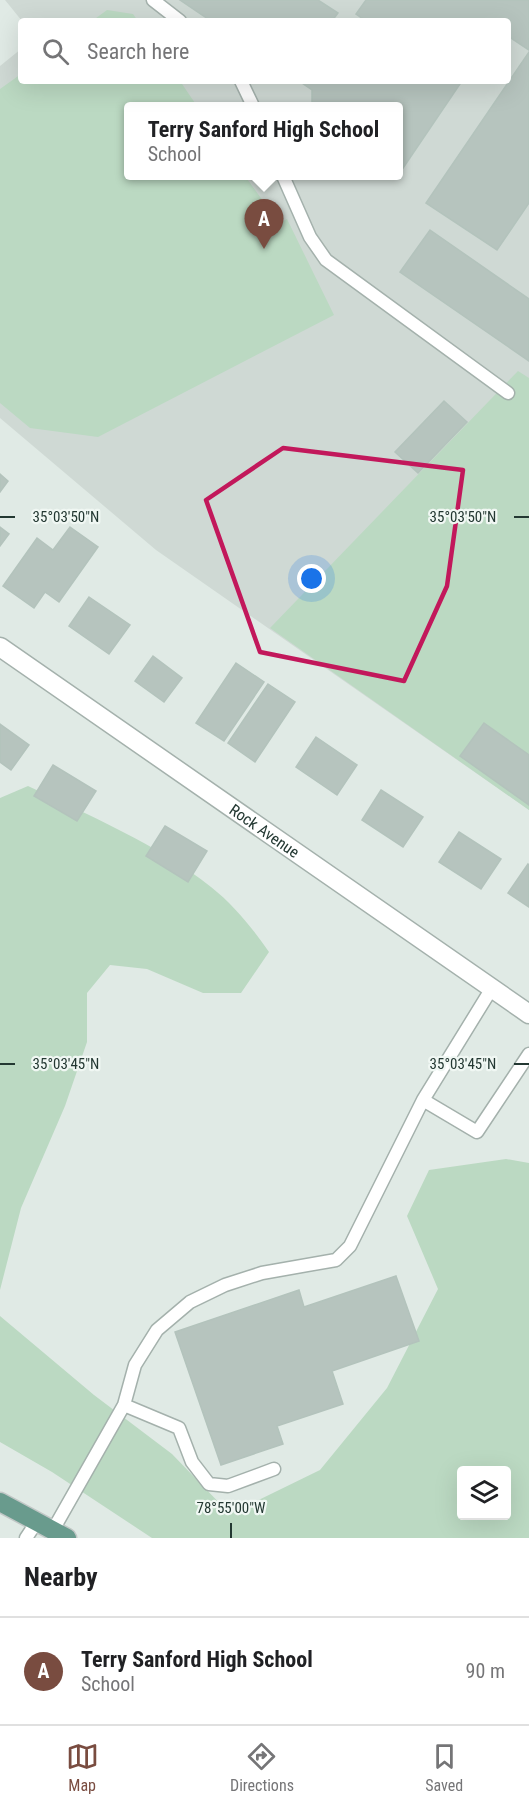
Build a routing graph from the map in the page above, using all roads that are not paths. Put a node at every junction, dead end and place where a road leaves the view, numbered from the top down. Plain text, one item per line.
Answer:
1 (153, 0) edge
2 (176, 18) edge
3 (242, 84) edge
4 (251, 102) edge
5 (285, 180) edge
6 (508, 393) dead end
7 (0, 647) edge
8 (492, 988) junction
9 (529, 1014) edge
10 (529, 1054) edge
11 (423, 1100) junction
12 (124, 1405) junction
13 (274, 1469) dead end
14 (0, 1502) edge
15 (31, 1530) edge
16 (60, 1534) edge

1 - 2 lane
3 - 4 lane
5 - 6 lane
7 - 8 street, Rock Avenue
8 - 9 street, Rock Avenue
8 - 11 lane
10 - 11 lane
11 - 12 lane
12 - 13 lane
12 - 16 lane
14 - 15 main road
15 - 16 main road

